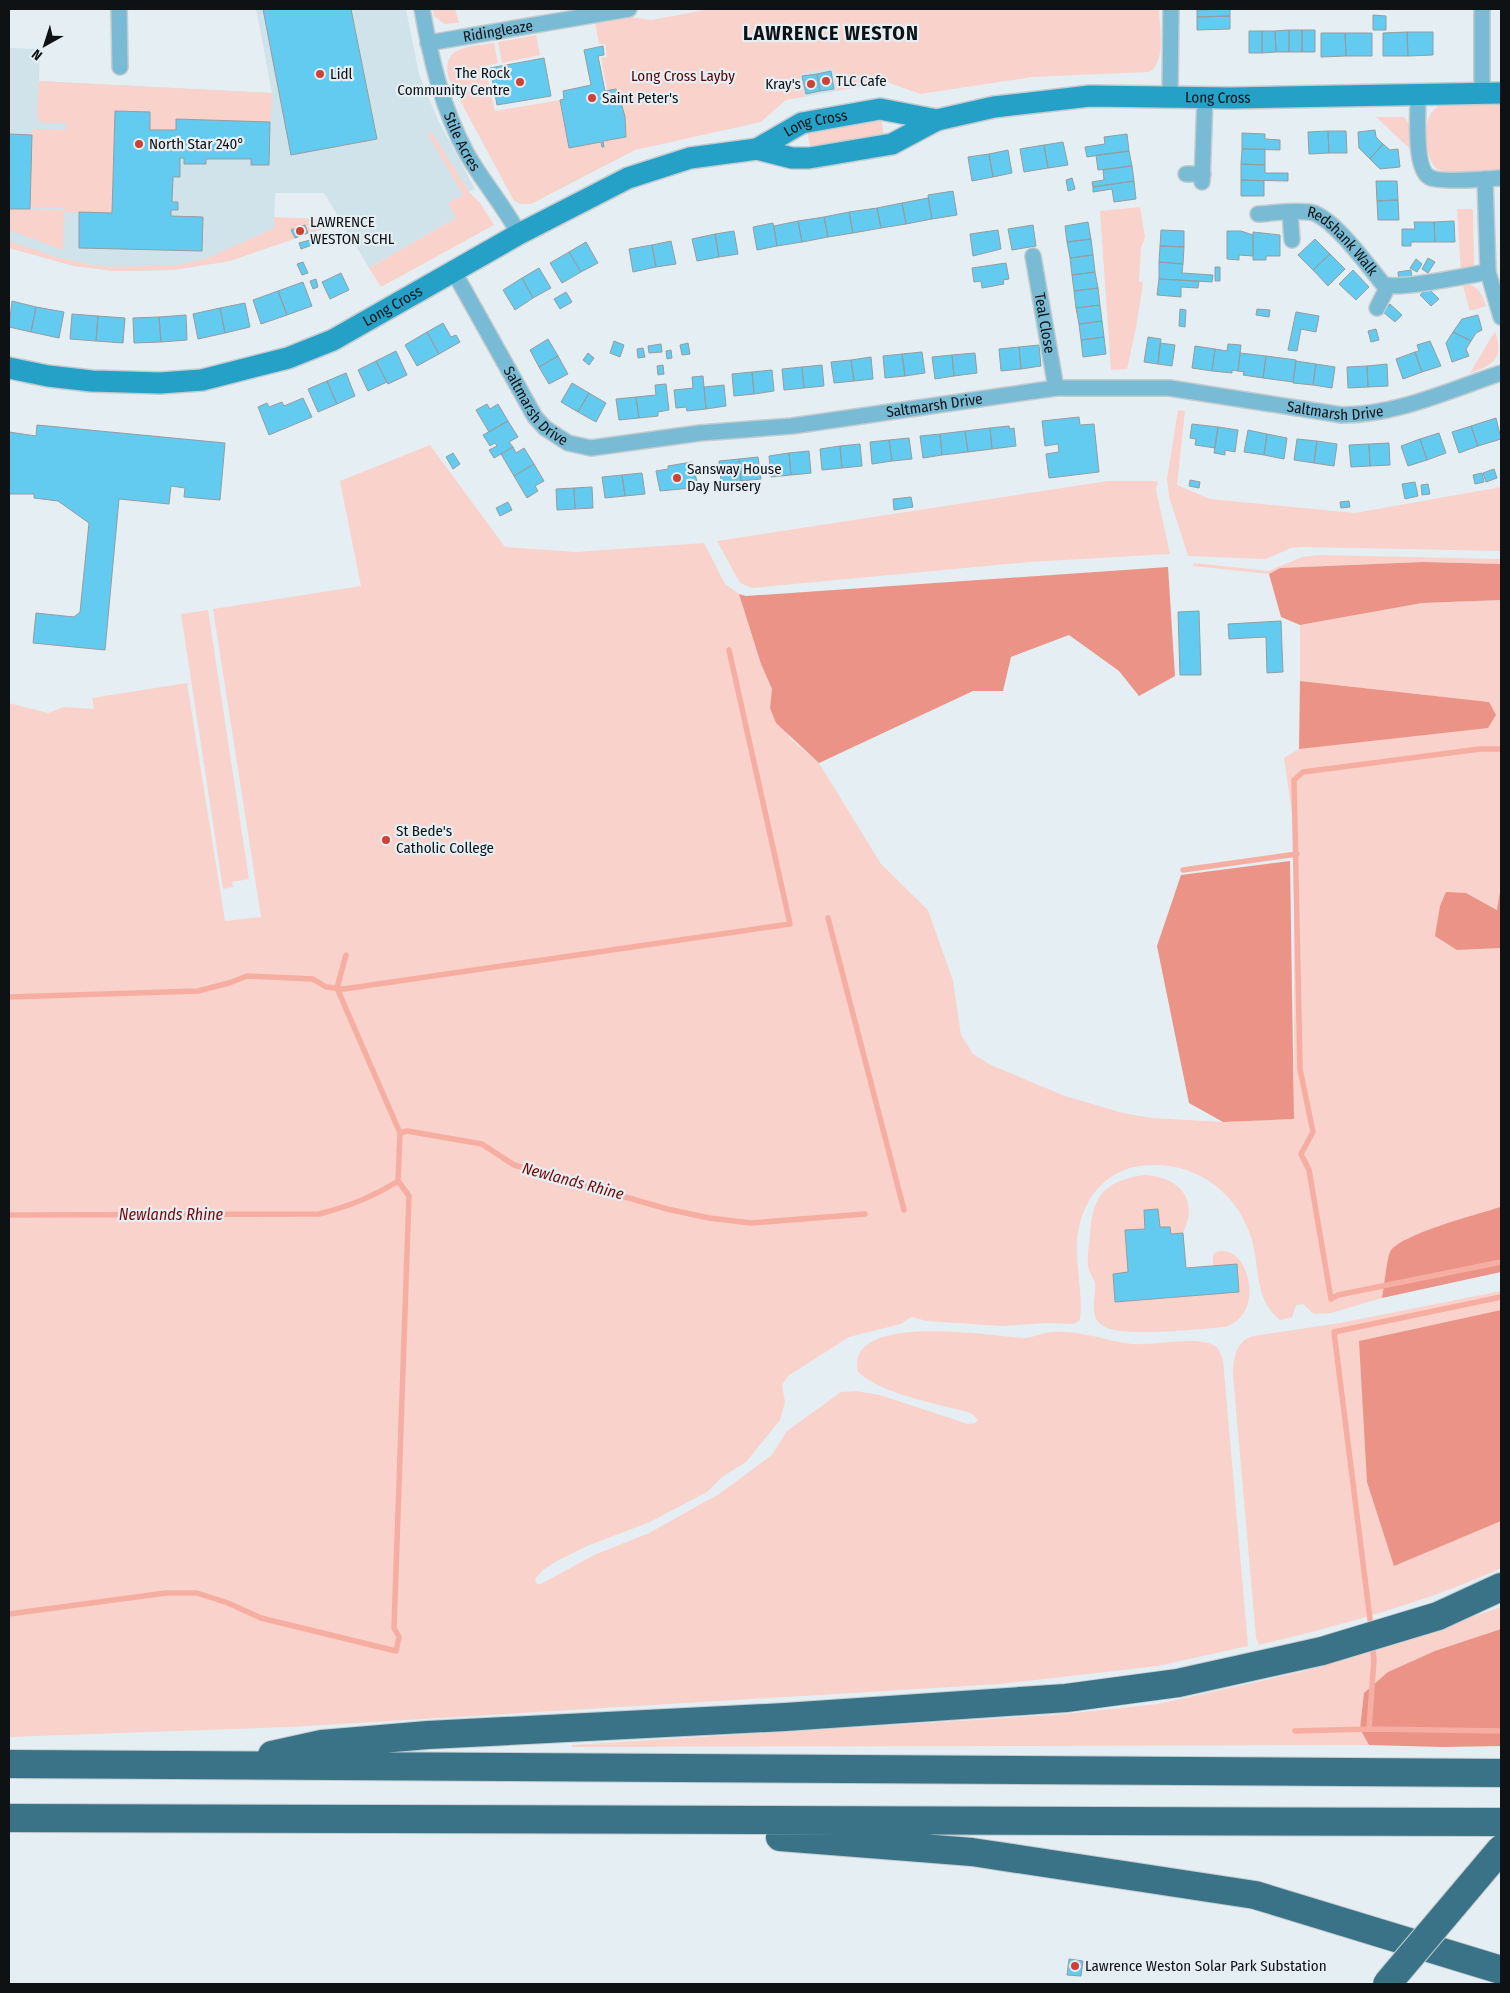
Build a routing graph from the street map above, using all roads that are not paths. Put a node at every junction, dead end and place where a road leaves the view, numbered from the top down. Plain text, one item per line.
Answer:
1 (119, 9) edge
2 (422, 9) edge
3 (629, 9) edge
4 (1171, 9) edge
5 (1482, 9) edge
6 (428, 43) junction
7 (120, 67) dead end
8 (1492, 93) edge
9 (1418, 95) junction
10 (1170, 97) junction
11 (1204, 97) junction
12 (937, 120) junction
13 (757, 149) junction
14 (1186, 174) dead end
15 (1501, 178) edge
16 (1485, 179) junction
17 (1290, 213) junction
18 (1258, 214) dead end
19 (519, 234) junction
20 (1292, 240) dead end
21 (1033, 256) dead end
22 (454, 272) junction
23 (1488, 272) junction
24 (1388, 286) junction
25 (1377, 308) dead end
26 (1501, 317) edge
27 (9, 368) edge
28 (1501, 373) edge
29 (1056, 388) junction
30 (1501, 1587) edge
31 (9, 1764) edge
32 (229, 1766) junction
33 (1501, 1773) edge
34 (9, 1818) edge
35 (556, 1820) junction
36 (1501, 1822) edge
37 (1501, 1849) edge
38 (1501, 1970) edge
39 (1387, 1984) edge

1 - 7 street
2 - 6 street, Stile Acres
3 - 6 street, Ridingleaze
4 - 10 street
5 - 8 street
6 - 19 street, Stile Acres
8 - 9 street, Long Cross
9 - 11 street, Long Cross
9 - 16 street
10 - 11 street, Long Cross
10 - 12 street, Long Cross
11 - 14 street
12 - 13 street, Long Cross
12 - 13 street, Long Cross
13 - 19 street, Long Cross
15 - 16 street
16 - 23 street
17 - 18 street, Redshank Walk
17 - 20 street, Redshank Walk
17 - 24 street, Redshank Walk
19 - 22 street, Long Cross
21 - 29 street, Teal Close
22 - 27 street, Long Cross
22 - 29 street, Saltmarsh Drive
23 - 24 street, Redshank Walk
23 - 26 street
24 - 25 street, Redshank Walk
28 - 29 street, Saltmarsh Drive
30 - 32 highway
31 - 32 highway
32 - 33 highway
34 - 35 highway
35 - 36 highway
35 - 38 highway
37 - 39 highway, bridge

